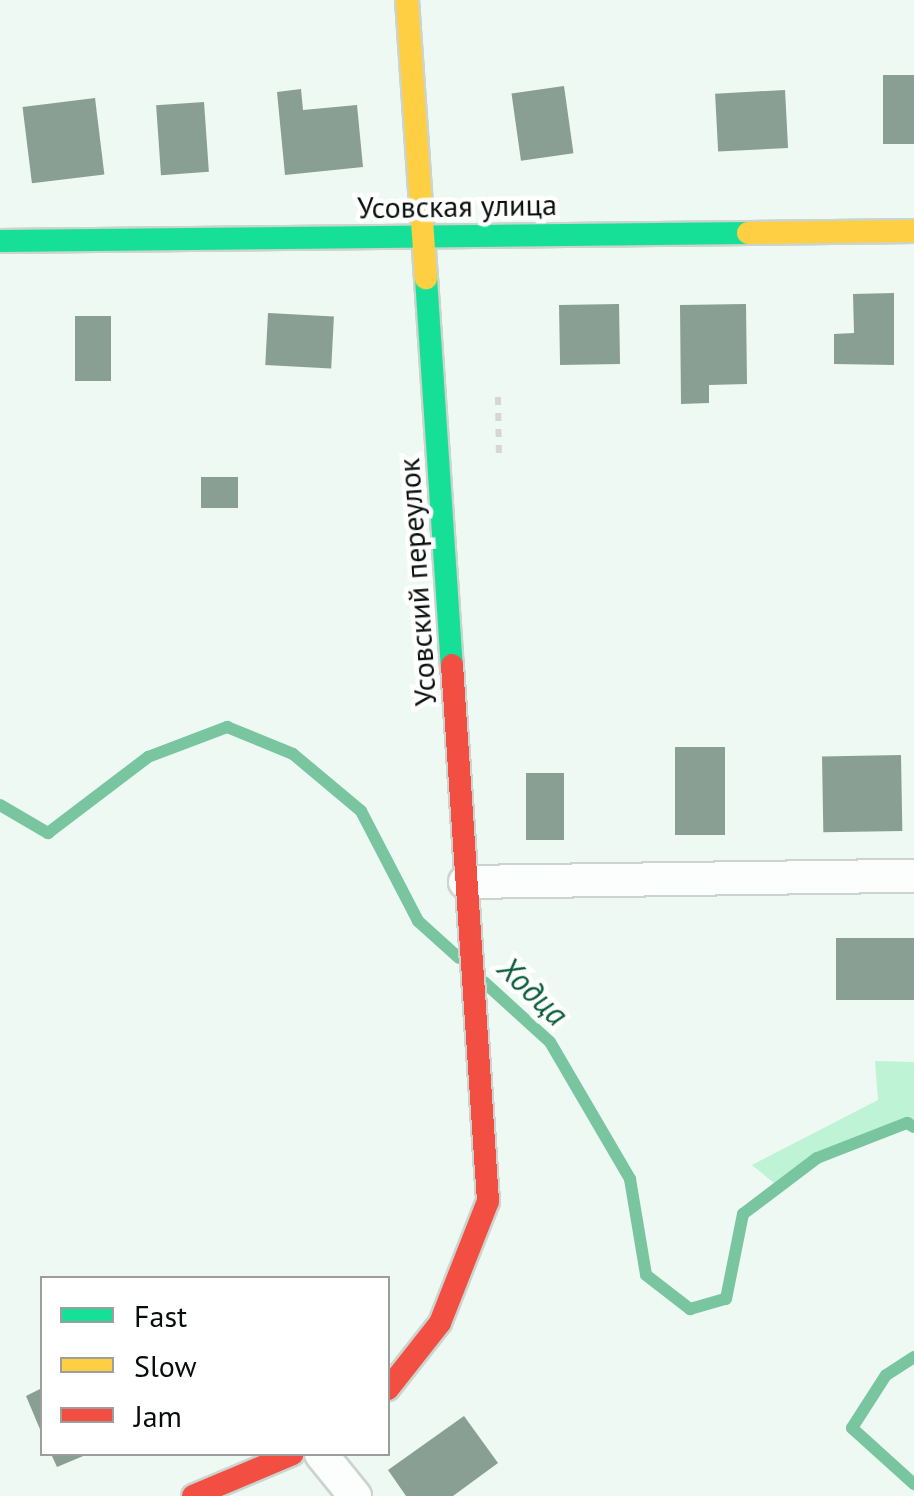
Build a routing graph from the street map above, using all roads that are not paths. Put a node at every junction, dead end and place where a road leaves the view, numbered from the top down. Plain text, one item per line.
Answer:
1 (407, 0) edge
2 (914, 231) edge
3 (424, 236) junction
4 (0, 241) edge
5 (914, 876) edge
6 (465, 882) junction
7 (390, 1386) edge
8 (288, 1456) edge
9 (323, 1456) edge
10 (193, 1496) edge
11 (356, 1496) edge

1 - 3 street, Усовский переулок
2 - 3 street, Усовская улица
3 - 4 street, Усовская улица
3 - 6 street, Усовский переулок
5 - 6 street
6 - 7 street, Усовский переулок
8 - 10 street
9 - 11 street

